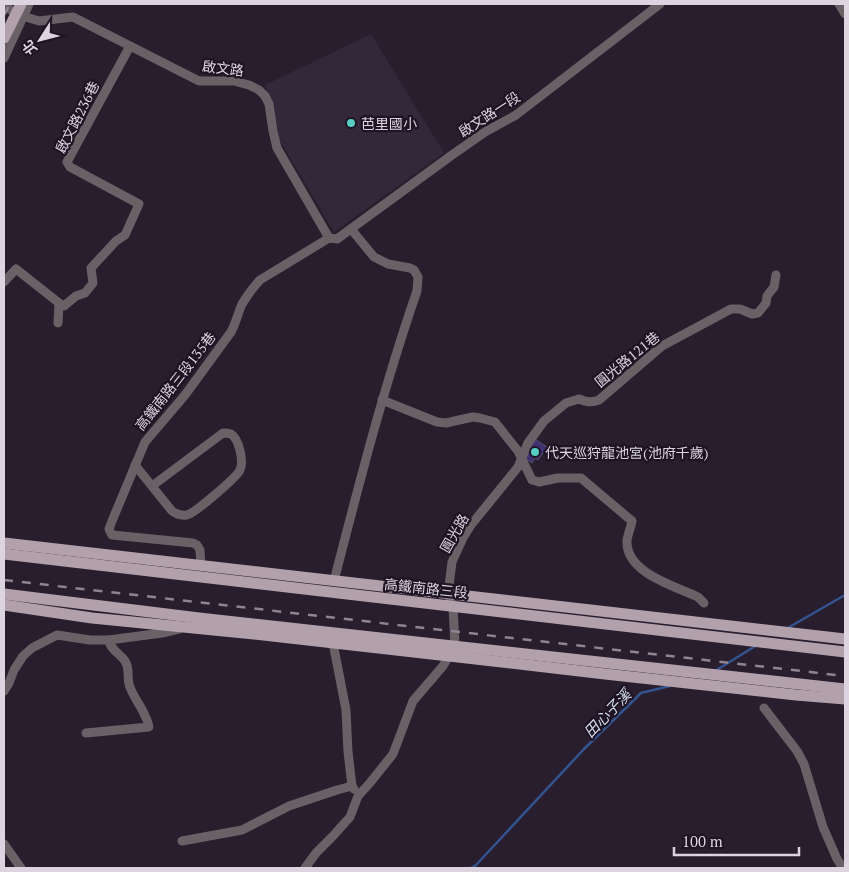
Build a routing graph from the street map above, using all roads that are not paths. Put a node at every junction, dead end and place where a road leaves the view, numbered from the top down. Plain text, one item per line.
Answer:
1 (29, 4) edge
2 (660, 4) edge
3 (840, 4) edge
4 (4, 5) edge
5 (20, 11) edge
6 (845, 14) edge
7 (4, 38) edge
8 (130, 46) junction
9 (4, 58) edge
10 (351, 229) junction
11 (330, 238) junction
12 (776, 274) dead end
13 (4, 282) edge
14 (59, 303) junction
15 (58, 323) dead end
16 (382, 400) junction
17 (521, 459) junction
18 (135, 465) junction
19 (152, 486) junction
20 (4, 543) edge
21 (4, 554) edge
22 (200, 566) junction
23 (334, 581) junction
24 (242, 582) junction
25 (4, 594) edge
26 (448, 594) junction
27 (704, 603) dead end
28 (4, 606) edge
29 (453, 606) junction
30 (199, 618) junction
31 (665, 625) junction
32 (184, 627) junction
33 (254, 634) junction
34 (845, 639) edge
35 (108, 640) junction
36 (334, 643) junction
37 (452, 651) junction
38 (845, 652) edge
39 (606, 669) junction
40 (805, 685) junction
41 (845, 689) edge
42 (4, 691) edge
43 (845, 694) edge
44 (845, 699) edge
45 (764, 708) dead end
46 (86, 734) dead end
47 (352, 786) junction
48 (358, 796) junction
49 (182, 841) dead end
50 (4, 844) edge
51 (21, 868) edge
52 (305, 868) edge
53 (843, 868) edge

1 - 5 street
2 - 10 street, 啟文路一段
3 - 6 street
4 - 5 street, 啟文路
5 - 7 main road
5 - 8 street, 啟文路
5 - 9 street
8 - 11 street, 啟文路
8 - 14 street, 啟文路236巷
10 - 11 street, 啟文路一段
10 - 16 street
11 - 18 street, 高鐵南路三段135巷
12 - 17 street, 圓光路121巷
13 - 14 street
14 - 15 street
16 - 17 street
16 - 23 street
17 - 26 street, 圓光路
17 - 27 street
18 - 19 street
18 - 22 street, 高鐵南路三段135巷
19 - 19 street
20 - 22 main road, 高鐵南路三段
21 - 24 main road, 高鐵南路三段
22 - 23 main road, 高鐵南路三段
22 - 24 main road
23 - 26 main road, 高鐵南路三段
24 - 29 main road, 高鐵南路三段
25 - 30 main road
26 - 29 street, 圓光路
26 - 31 main road, 高鐵南路三段
28 - 32 main road
29 - 31 main road, 高鐵南路三段
29 - 37 street, 圓光路
30 - 33 main road
30 - 37 main road
31 - 34 main road, 高鐵南路三段
31 - 38 main road, 高鐵南路三段
32 - 33 main road
32 - 35 street
33 - 36 main road
35 - 42 street
35 - 46 street
36 - 37 main road
36 - 47 street
37 - 39 main road
37 - 48 street
39 - 40 main road
39 - 44 main road
40 - 41 main road
40 - 43 main road
45 - 53 street
47 - 48 street
47 - 49 street
48 - 52 street
50 - 51 street

